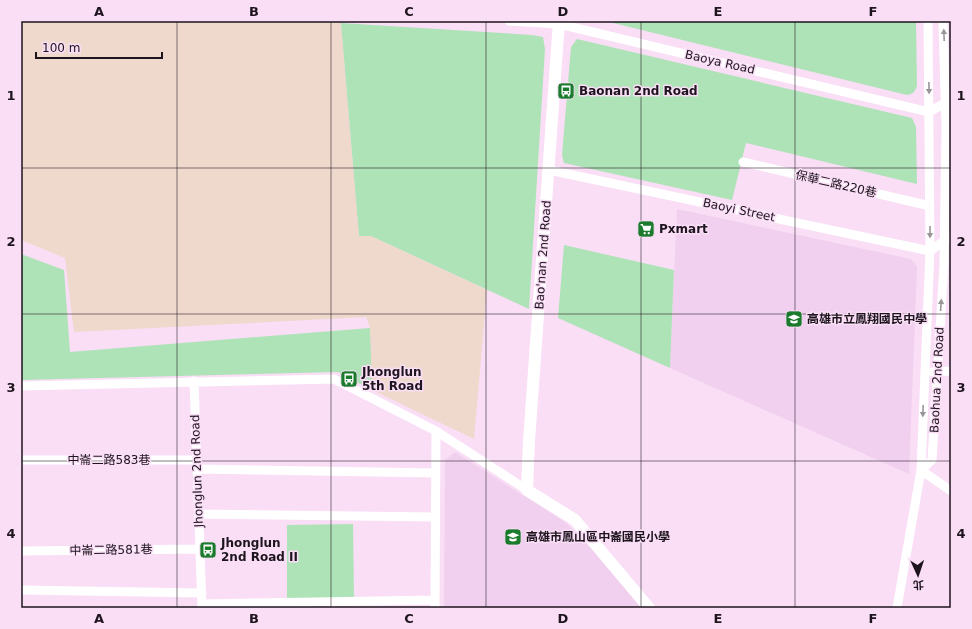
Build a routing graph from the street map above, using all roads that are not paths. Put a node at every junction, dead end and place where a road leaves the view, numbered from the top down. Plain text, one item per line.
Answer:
1 (509, 21) edge
2 (928, 21) edge
3 (943, 21) edge
4 (559, 22) edge
5 (951, 83) edge
6 (951, 95) edge
7 (945, 103) junction
8 (929, 112) junction
9 (743, 162) dead end
10 (549, 170) junction
11 (930, 206) junction
12 (948, 239) edge
13 (930, 251) junction
14 (924, 372) junction
15 (937, 372) junction
16 (951, 372) edge
17 (194, 381) junction
18 (21, 386) edge
19 (436, 431) junction
20 (21, 460) edge
21 (197, 465) junction
22 (921, 470) junction
23 (436, 473) junction
24 (527, 490) junction
25 (951, 491) edge
26 (199, 514) junction
27 (435, 517) junction
28 (200, 549) junction
29 (21, 551) edge
30 (21, 590) edge
31 (202, 593) junction
32 (435, 604) edge
33 (313, 605) edge
34 (202, 606) edge
35 (649, 608) edge
36 (897, 608) edge

1 - 4 street, Baoya Road
2 -> 8 street, Baohua 2nd Road
7 -> 3 street, Baohua 2nd Road
4 - 8 street, Baoya Road
4 - 10 street, Bao'nan 2nd Road
5 - 7 street
6 - 7 street
7 - 8 street
7 - 12 street, Baohua 2nd Road
8 - 11 street, Baohua 2nd Road
9 - 11 street, 保華二路220巷
10 - 13 street, Baoyi Street
10 - 24 street, Bao'nan 2nd Road
11 -> 13 street, Baohua 2nd Road
12 - 13 street
15 -> 12 street, Baohua 2nd Road
13 - 14 street, Baohua 2nd Road
14 - 15 street
14 -> 22 street, Baohua 2nd Road
15 - 16 street
15 - 22 street, Baohua 2nd Road
17 - 18 street
17 - 19 street
17 - 21 street, Jhonglun 2nd Road
19 - 23 street
19 - 24 street
20 - 21 street, 中崙二路583巷
21 - 23 street, 中崙二路583巷
21 - 26 street, Jhonglun 2nd Road
22 - 25 street
22 - 36 street, Baohua 2nd Road
23 - 27 street
24 - 35 street
26 - 27 street
26 - 28 street, Jhonglun 2nd Road
27 - 32 street
28 - 29 street, 中崙二路581巷
28 - 31 street, Jhonglun 2nd Road
30 - 31 street
31 - 34 street, Jhonglun 2nd Road
32 - 33 street
33 - 34 street

